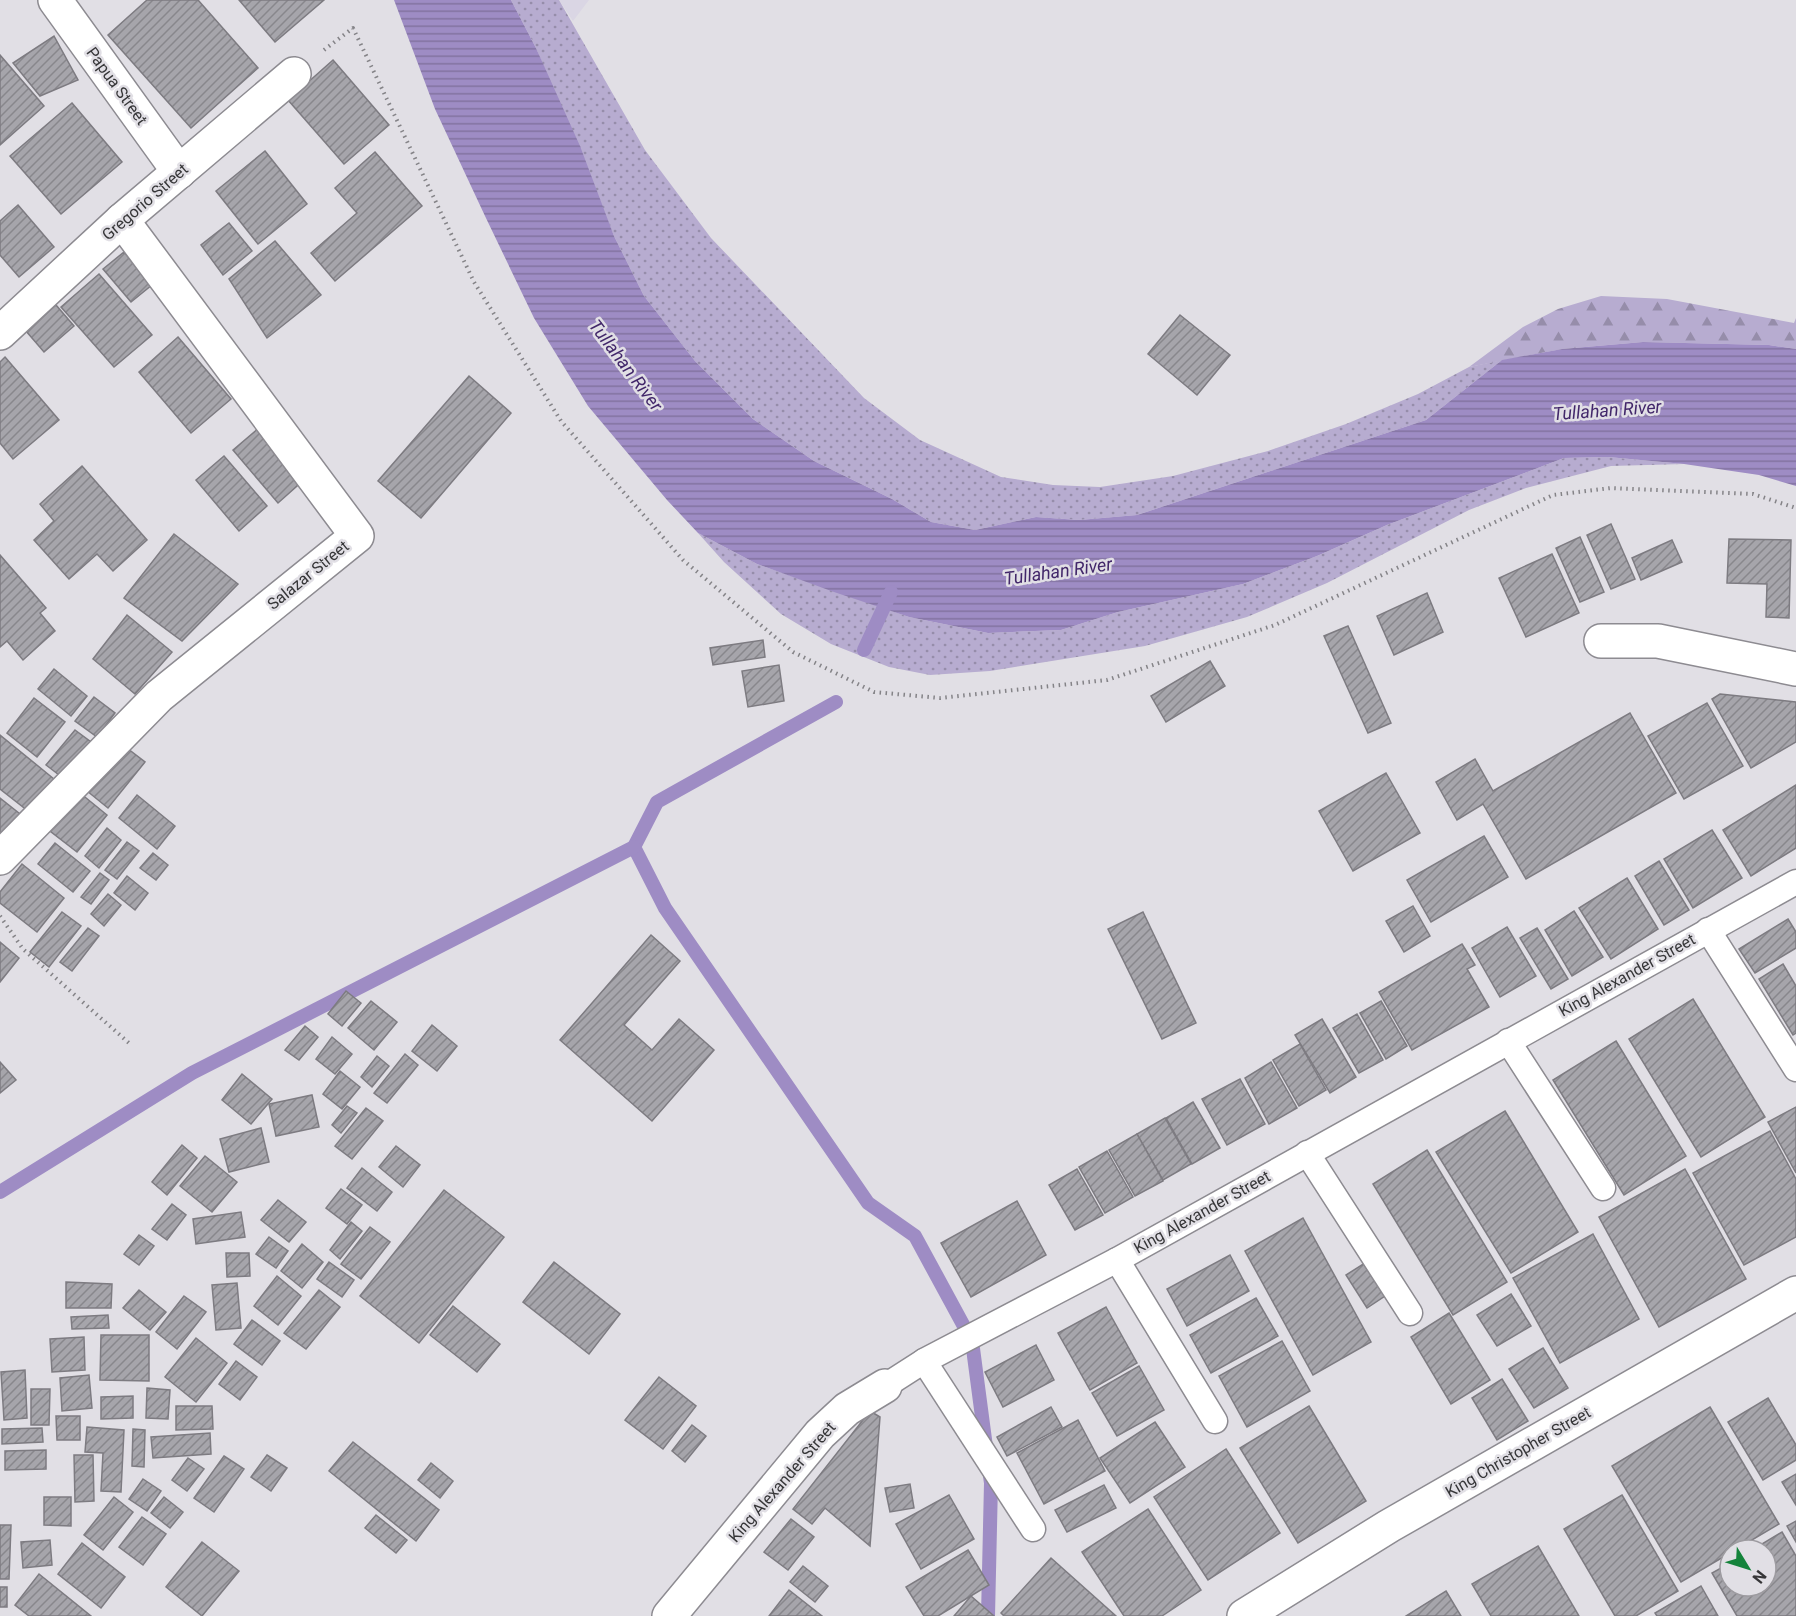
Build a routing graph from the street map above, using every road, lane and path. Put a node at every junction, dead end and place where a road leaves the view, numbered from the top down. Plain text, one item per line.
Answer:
1 (55, 0) edge
2 (294, 74) joint
3 (179, 172) junction
4 (122, 220) junction
5 (0, 333) edge
6 (1796, 508) edge
7 (1601, 641) dead end
8 (1796, 669) edge
9 (0, 858) edge
10 (1796, 882) edge
11 (0, 916) edge
12 (1708, 930) junction
13 (1508, 1041) junction
14 (130, 1044) dead end
15 (1796, 1069) edge
16 (1307, 1153) junction
17 (1603, 1188) dead end
18 (1117, 1260) junction
19 (1796, 1293) edge
20 (1410, 1313) dead end
21 (924, 1361) junction
22 (885, 1386) joint
23 (1215, 1421) dead end
24 (1034, 1529) dead end
25 (669, 1616) edge
26 (1244, 1616) edge

1 - 3 street, Papua Street
2 - 3 street, Gregorio Street
2 - 6 path
3 - 4 street, Gregorio Street
4 - 5 street, Gregorio Street
4 - 9 street, Salazar Street
7 - 8 street
10 - 12 lane, King Alexander Street
11 - 14 path
12 - 13 lane, King Alexander Street
12 - 15 lane
13 - 16 lane, King Alexander Street
13 - 17 lane
16 - 18 lane, King Alexander Street
16 - 20 lane
18 - 21 lane, King Alexander Street
18 - 23 lane
19 - 26 street, King Christopher Street
21 - 22 lane, King Alexander Street
21 - 24 lane
22 - 25 street, King Alexander Street

